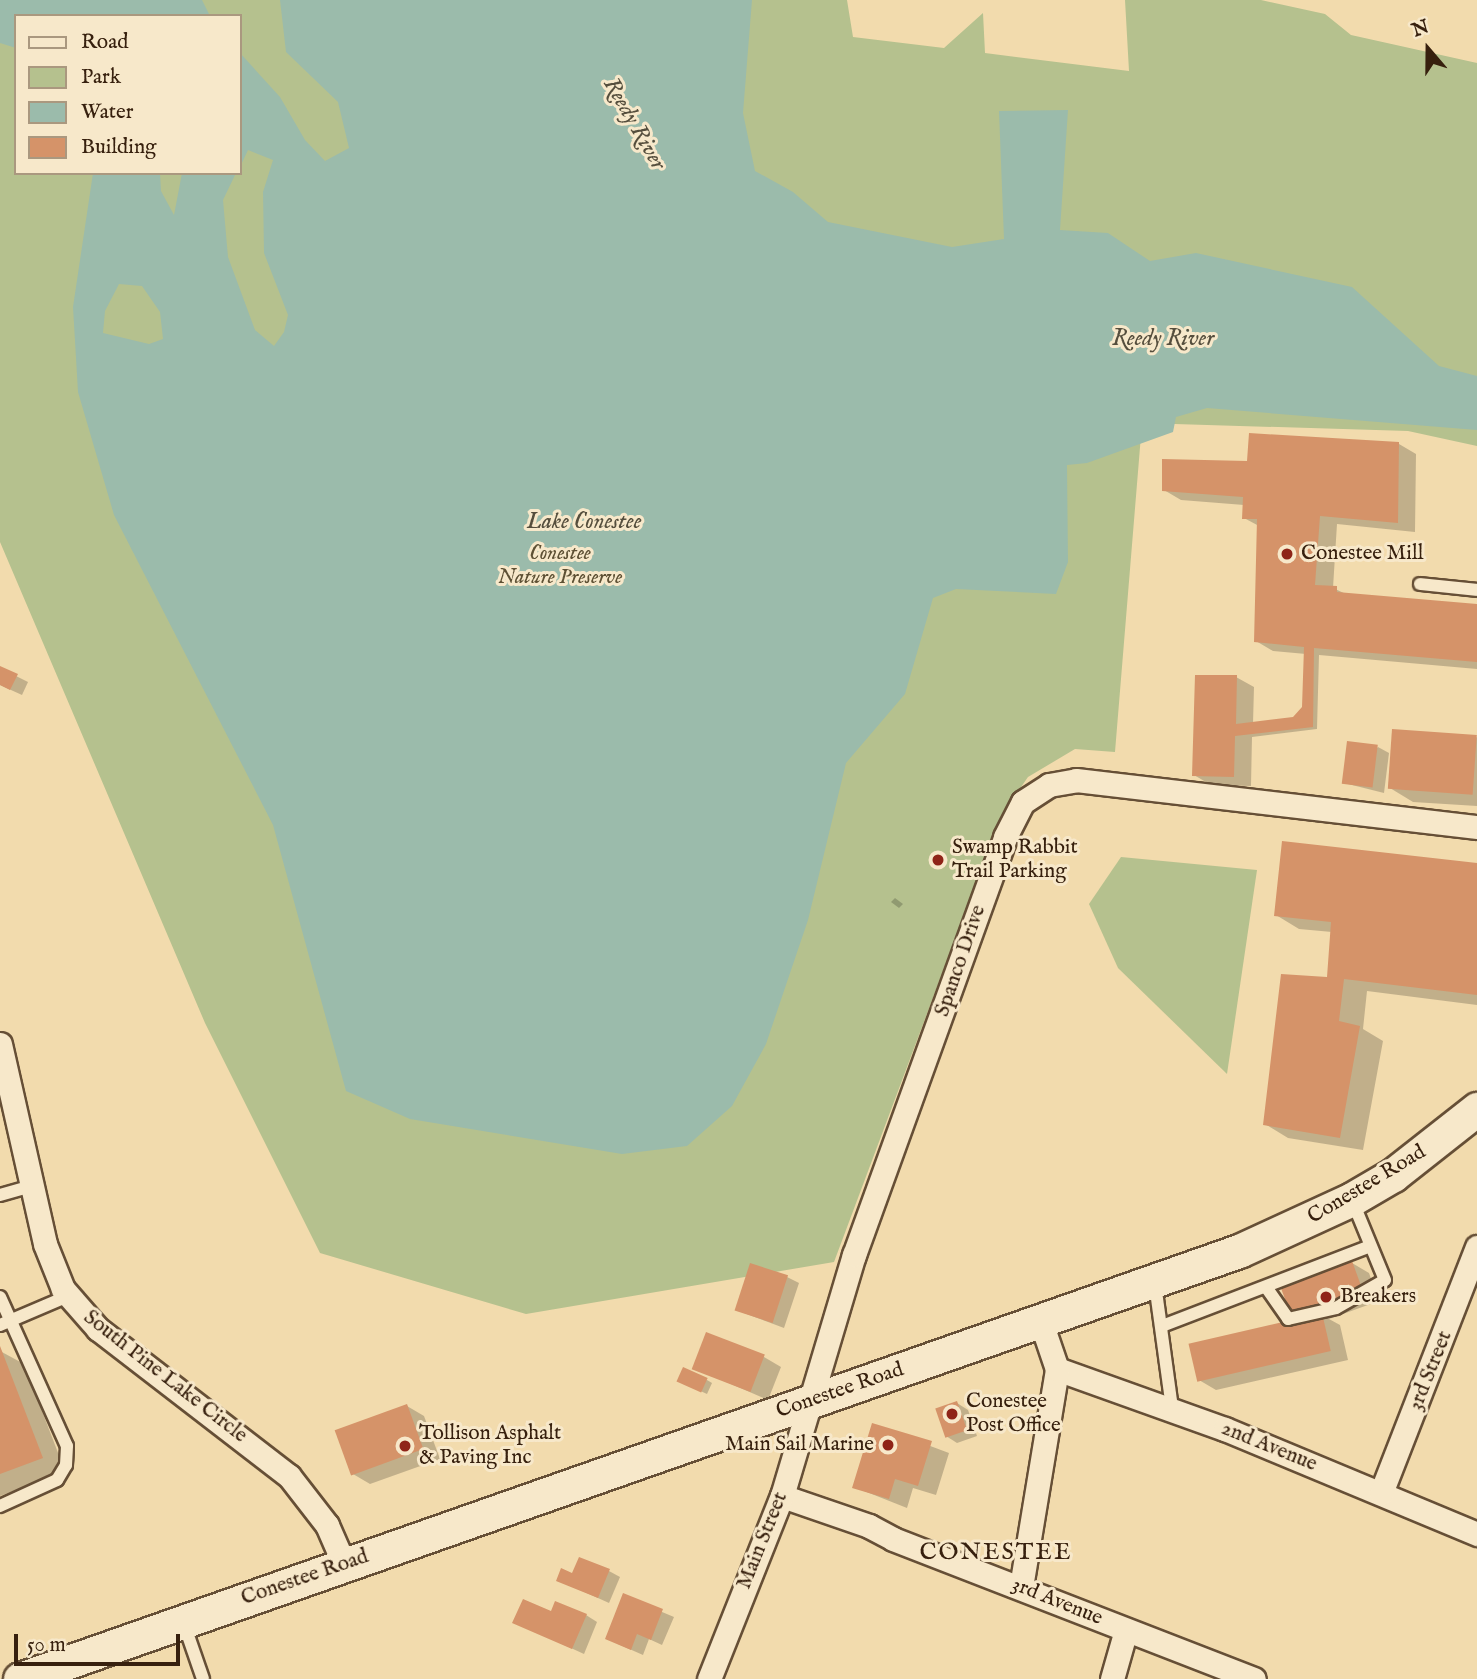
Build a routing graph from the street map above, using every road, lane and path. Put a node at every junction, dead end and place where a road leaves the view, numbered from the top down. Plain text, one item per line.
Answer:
1 (1420, 584) dead end
2 (1477, 590) edge
3 (1477, 827) edge
4 (0, 1044) edge
5 (1477, 1109) edge
6 (32, 1186) junction
7 (0, 1195) edge
8 (1352, 1199) junction
9 (1370, 1246) junction
10 (1477, 1247) edge
11 (1154, 1281) junction
12 (1266, 1287) junction
13 (68, 1296) junction
14 (0, 1297) edge
15 (1041, 1322) junction
16 (6, 1324) edge
17 (1162, 1326) junction
18 (1057, 1369) junction
19 (810, 1401) junction
20 (1172, 1408) junction
21 (1381, 1493) junction
22 (782, 1496) junction
23 (0, 1506) edge
24 (1477, 1534) edge
25 (344, 1564) junction
26 (1021, 1587) junction
27 (183, 1621) junction
28 (1126, 1630) junction
29 (61, 1672) edge
30 (20, 1679) edge
31 (203, 1679) edge
32 (709, 1679) edge
33 (1112, 1679) edge
34 (1254, 1679) edge

1 - 2 lane
3 - 19 street, Spanco Drive
4 - 6 street, South Pine Lake Circle
5 - 8 main road, Conestee Road
6 - 7 lane
6 - 13 street, South Pine Lake Circle
8 - 9 lane
8 - 11 main road, Conestee Road
9 - 12 lane
9 - 12 lane
10 - 21 street, 3rd Street
11 - 15 main road, Conestee Road
11 - 17 lane
12 - 17 lane
13 - 16 lane
13 - 25 street, South Pine Lake Circle
14 - 16 lane
15 - 18 street
15 - 19 main road, Conestee Road
16 - 23 lane
17 - 20 lane
18 - 20 street, 2nd Avenue
18 - 26 street
19 - 22 street, Main Street
19 - 25 main road, Conestee Road
20 - 21 street, 2nd Avenue
21 - 24 street, 2nd Avenue
22 - 26 street, 3rd Avenue
22 - 32 street, Main Street
25 - 27 main road, Conestee Road
26 - 28 street, 3rd Avenue
27 - 29 main road, Conestee Road
27 - 31 lane
28 - 33 street
28 - 34 street, 3rd Avenue
29 - 30 main road, Conestee Road

